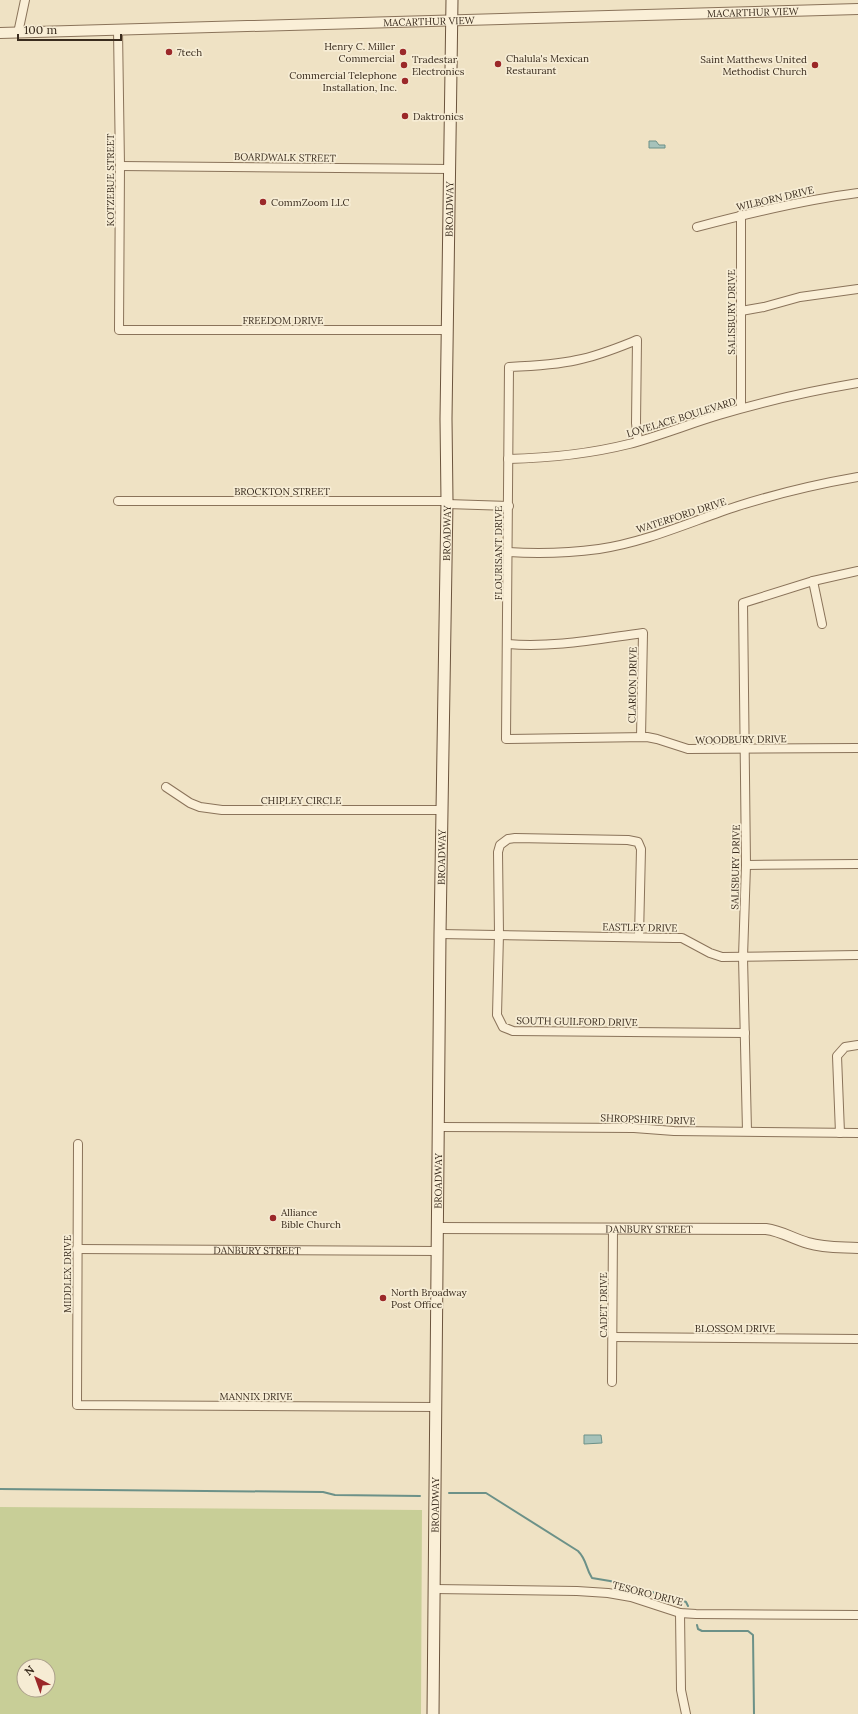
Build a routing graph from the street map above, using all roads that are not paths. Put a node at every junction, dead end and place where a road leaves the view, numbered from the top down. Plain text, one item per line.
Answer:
1 (25, 0) edge
2 (452, 0) edge
3 (858, 9) edge
4 (452, 20) junction
5 (118, 30) junction
6 (0, 33) edge
7 (18, 34) junction
8 (120, 166) junction
9 (450, 169) junction
10 (858, 193) edge
11 (741, 215) junction
12 (697, 227) dead end
13 (858, 289) edge
14 (741, 311) junction
15 (119, 330) joint
16 (448, 330) junction
17 (858, 383) edge
18 (741, 408) junction
19 (638, 441) junction
20 (508, 459) junction
21 (858, 477) edge
22 (118, 501) dead end
23 (447, 502) junction
24 (508, 506) junction
25 (508, 552) junction
26 (858, 571) edge
27 (813, 581) junction
28 (822, 624) dead end
29 (507, 644) junction
30 (641, 738) junction
31 (506, 739) joint
32 (858, 748) edge
33 (745, 749) junction
34 (166, 787) dead end
35 (442, 810) junction
36 (858, 864) edge
37 (746, 865) junction
38 (440, 934) junction
39 (499, 934) junction
40 (639, 936) junction
41 (858, 955) edge
42 (743, 957) junction
43 (745, 1033) junction
44 (858, 1045) edge
45 (438, 1127) junction
46 (747, 1131) junction
47 (840, 1132) junction
48 (858, 1133) edge
49 (78, 1144) dead end
50 (437, 1228) junction
51 (613, 1228) junction
52 (858, 1248) edge
53 (77, 1249) junction
54 (437, 1251) junction
55 (612, 1338) junction
56 (858, 1339) edge
57 (612, 1382) dead end
58 (77, 1405) joint
59 (436, 1407) junction
60 (434, 1589) junction
61 (680, 1613) junction
62 (858, 1615) edge
63 (433, 1714) edge
64 (686, 1714) edge

1 - 7 street
2 - 4 main road, BROADWAY
3 - 4 street, MACARTHUR VIEW
4 - 5 street, MACARTHUR VIEW
4 - 9 main road, BROADWAY
5 - 7 street, MACARTHUR VIEW
5 - 8 street, KOTZEBUE STREET
6 - 7 street, MACARTHUR VIEW
8 - 9 street, BOARDWALK STREET
8 - 15 street, KOTZEBUE STREET
9 - 16 main road, BROADWAY
10 - 11 street, WILBORN DRIVE
11 - 12 street, WILBORN DRIVE
11 - 14 street, SALISBURY DRIVE
13 - 14 street
14 - 18 street, SALISBURY DRIVE
15 - 16 street, FREEDOM DRIVE
16 - 23 main road, BROADWAY
17 - 18 street, LOVELACE BOULEVARD
18 - 19 street, LOVELACE BOULEVARD
19 - 20 street, LOVELACE BOULEVARD
19 - 20 street, FLOURISANT DRIVE
20 - 24 street, FLOURISANT DRIVE
21 - 25 street, WATERFORD DRIVE
22 - 23 street, BROCKTON STREET
23 - 24 street, BROCKTON STREET
23 - 35 main road, BROADWAY
24 - 25 street, FLOURISANT DRIVE
25 - 29 street, FLOURISANT DRIVE
26 - 27 street
27 - 28 street
27 - 33 street, SALISBURY DRIVE
29 - 30 street, CLARION DRIVE
29 - 31 street, FLOURISANT DRIVE
30 - 31 street, WOODBURY DRIVE
30 - 33 street, WOODBURY DRIVE
32 - 33 street, WOODBURY DRIVE
33 - 37 street, SALISBURY DRIVE
34 - 35 street, CHIPLEY CIRCLE
35 - 38 main road, BROADWAY
36 - 37 street
37 - 42 street, SALISBURY DRIVE
38 - 39 street, EASTLEY DRIVE
38 - 45 main road, BROADWAY
39 - 40 street, EASTLEY DRIVE
39 - 40 street, SOUTH GUILFORD DRIVE
39 - 43 street, SOUTH GUILFORD DRIVE
40 - 42 street, EASTLEY DRIVE
41 - 42 street, EASTLEY DRIVE
42 - 43 street, SALISBURY DRIVE
43 - 46 street, SALISBURY DRIVE
44 - 47 street
45 - 46 street, SHROPSHIRE DRIVE
45 - 50 main road, BROADWAY
46 - 47 street, SHROPSHIRE DRIVE
47 - 48 street, SHROPSHIRE DRIVE
49 - 53 street, MIDDLEX DRIVE
50 - 51 street, DANBURY STREET
50 - 54 main road, BROADWAY
51 - 52 street, DANBURY STREET
51 - 55 street, CADET DRIVE
53 - 54 street, DANBURY STREET
53 - 58 street, MIDDLEX DRIVE
54 - 59 main road, BROADWAY
55 - 56 street, BLOSSOM DRIVE
55 - 57 street, CADET DRIVE
58 - 59 street, MANNIX DRIVE
59 - 60 main road, BROADWAY
60 - 61 street, TESORO DRIVE
60 - 63 main road, BROADWAY
61 - 62 street, TESORO DRIVE
61 - 64 street

